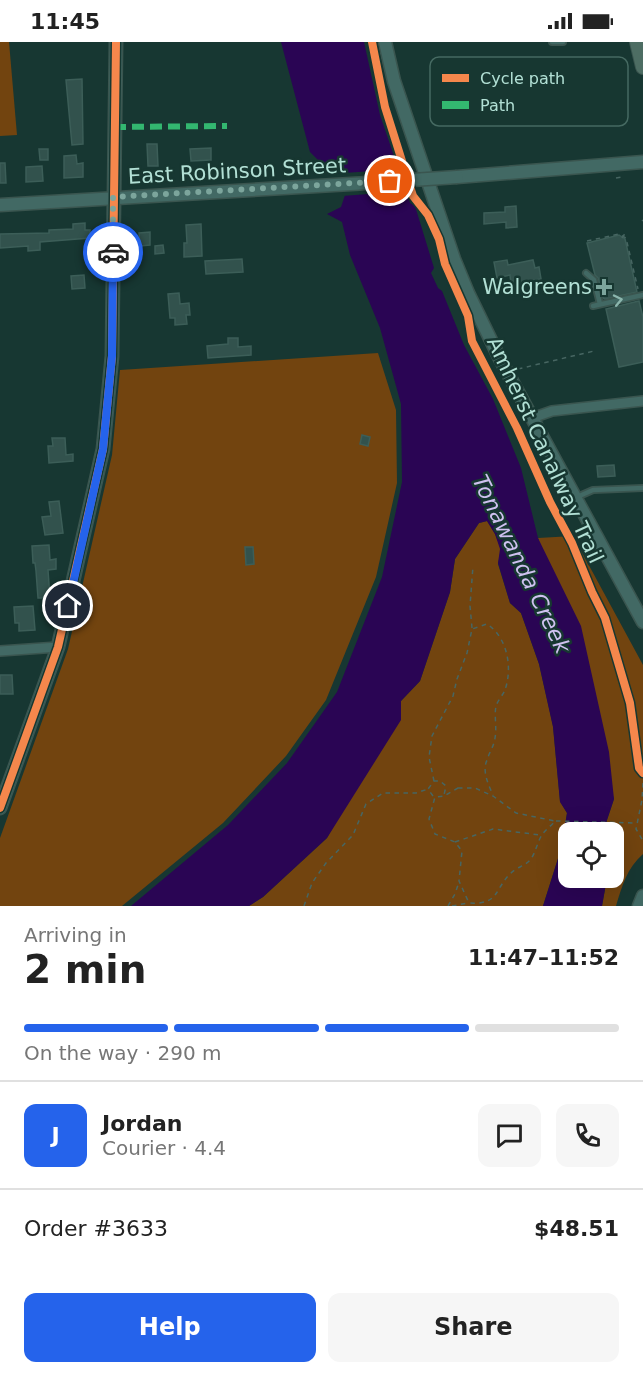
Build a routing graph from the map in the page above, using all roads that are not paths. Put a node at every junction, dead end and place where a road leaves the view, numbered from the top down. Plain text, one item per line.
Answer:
1 (116, 42) edge
2 (385, 42) edge
3 (552, 42) edge
4 (563, 42) edge
5 (637, 42) edge
6 (643, 67) edge
7 (643, 162) edge
8 (113, 197) junction
9 (0, 205) edge
10 (586, 273) dead end
11 (643, 295) edge
12 (600, 304) junction
13 (593, 306) dead end
14 (643, 401) edge
15 (532, 418) junction
16 (643, 488) edge
17 (575, 498) junction
18 (643, 622) edge
19 (58, 647) junction
20 (0, 651) edge
21 (0, 808) edge
22 (643, 896) edge
23 (639, 906) edge

1 - 8 street
2 - 15 street
3 - 4 lane
5 - 6 main road
7 - 8 street, East Robinson Street, bridge
8 - 9 street, East Robinson Street
8 - 19 street
10 - 12 lane
12 -> 11 lane
12 - 13 lane
14 - 15 street
15 - 17 street
16 - 17 lane
17 - 18 street
19 - 20 street
19 - 21 street
22 - 23 street

